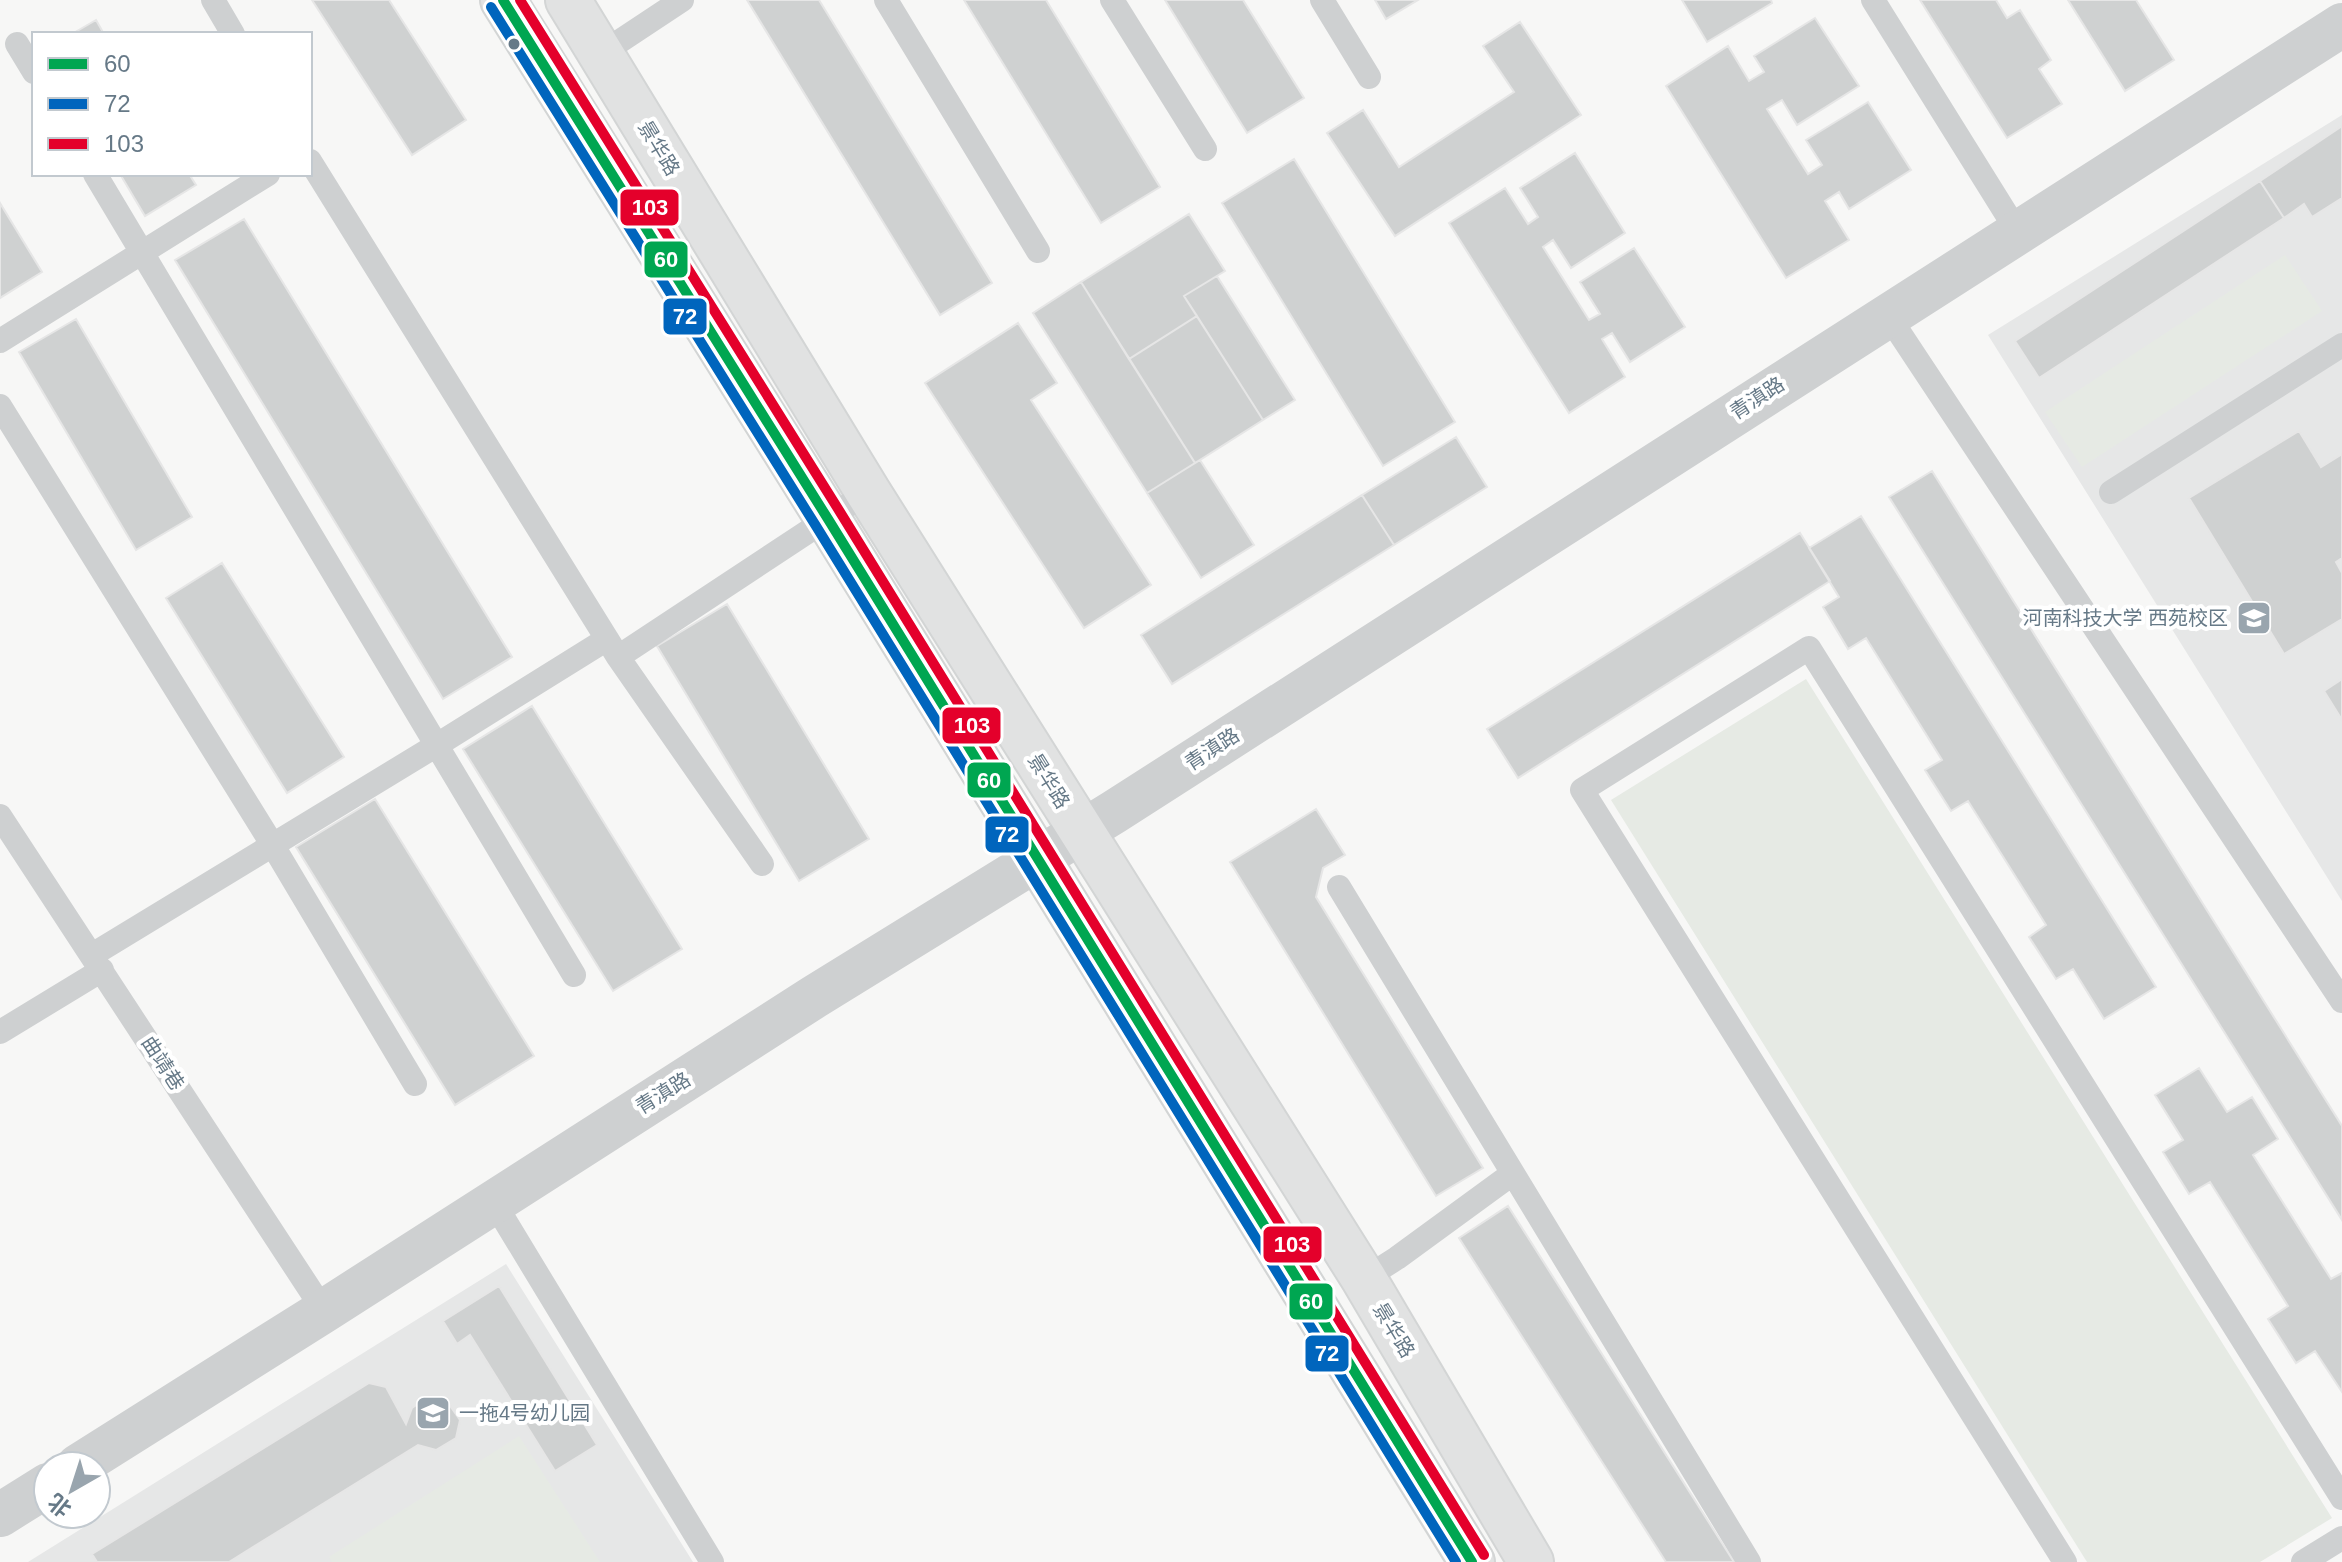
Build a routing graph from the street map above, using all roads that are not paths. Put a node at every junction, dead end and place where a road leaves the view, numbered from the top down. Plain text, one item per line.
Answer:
1 (213, 0) edge
2 (503, 0) edge
3 (568, 0) edge
4 (682, 0) edge
5 (886, 0) edge
6 (1112, 0) edge
7 (1322, 0) edge
8 (1873, 0) edge
9 (2342, 25) edge
10 (232, 32) edge
11 (17, 44) dead end
12 (602, 53) junction
13 (32, 69) edge
14 (1369, 77) dead end
15 (1205, 149) dead end
16 (312, 164) edge
17 (96, 176) edge
18 (265, 176) edge
19 (2017, 231) junction
20 (1038, 251) dead end
21 (142, 253) junction
22 (1887, 314) junction
23 (0, 341) edge
24 (2342, 345) edge
25 (0, 406) edge
26 (868, 492) junction
27 (2111, 492) dead end
28 (828, 519) junction
29 (612, 648) junction
30 (437, 745) junction
31 (0, 816) edge
32 (1081, 832) junction
33 (272, 844) junction
34 (1038, 858) junction
35 (762, 864) dead end
36 (1339, 887) dead end
37 (97, 962) junction
38 (574, 975) dead end
39 (2342, 1001) edge
40 (0, 1032) edge
41 (415, 1084) dead end
42 (1512, 1174) junction
43 (493, 1201) junction
44 (1364, 1279) junction
45 (324, 1311) junction
46 (103, 1450) edge
47 (32, 1495) edge
48 (2342, 1498) edge
49 (0, 1515) edge
50 (2342, 1538) edge
51 (712, 1562) edge
52 (1472, 1562) edge
53 (1531, 1562) edge
54 (1749, 1562) edge
55 (2065, 1562) edge
56 (2303, 1562) edge

1 - 10 lane
2 - 28 main road
3 - 12 main road, 景华路
4 - 12 lane
5 - 20 lane
6 - 15 lane
7 - 14 lane
8 - 19 lane
9 - 19 street, 青滇路
11 - 13 lane
12 - 26 main road, 景华路
16 - 29 lane
17 - 21 lane
18 - 21 lane
19 - 22 street, 青滇路
21 - 23 lane
21 - 30 lane
22 - 32 street, 青滇路
22 - 39 lane
24 - 27 lane
25 - 33 lane
26 - 28 lane
26 - 32 main road, 景华路
28 - 29 lane
28 - 34 main road
29 - 30 lane
29 - 35 lane
30 - 33 lane
30 - 38 lane
31 - 37 lane, 曲靖巷
32 - 34 street, 青滇路
32 - 44 main road, 景华路
33 - 37 lane
33 - 41 lane
34 - 43 street, 青滇路
34 - 52 main road
36 - 42 lane
37 - 40 lane
37 - 45 lane, 曲靖巷
42 - 44 lane
42 - 54 lane
43 - 45 street, 青滇路
43 - 51 lane
44 - 53 main road, 景华路
45 - 46 street, 青滇路
47 - 49 street
48 - 55 lane
50 - 56 lane

